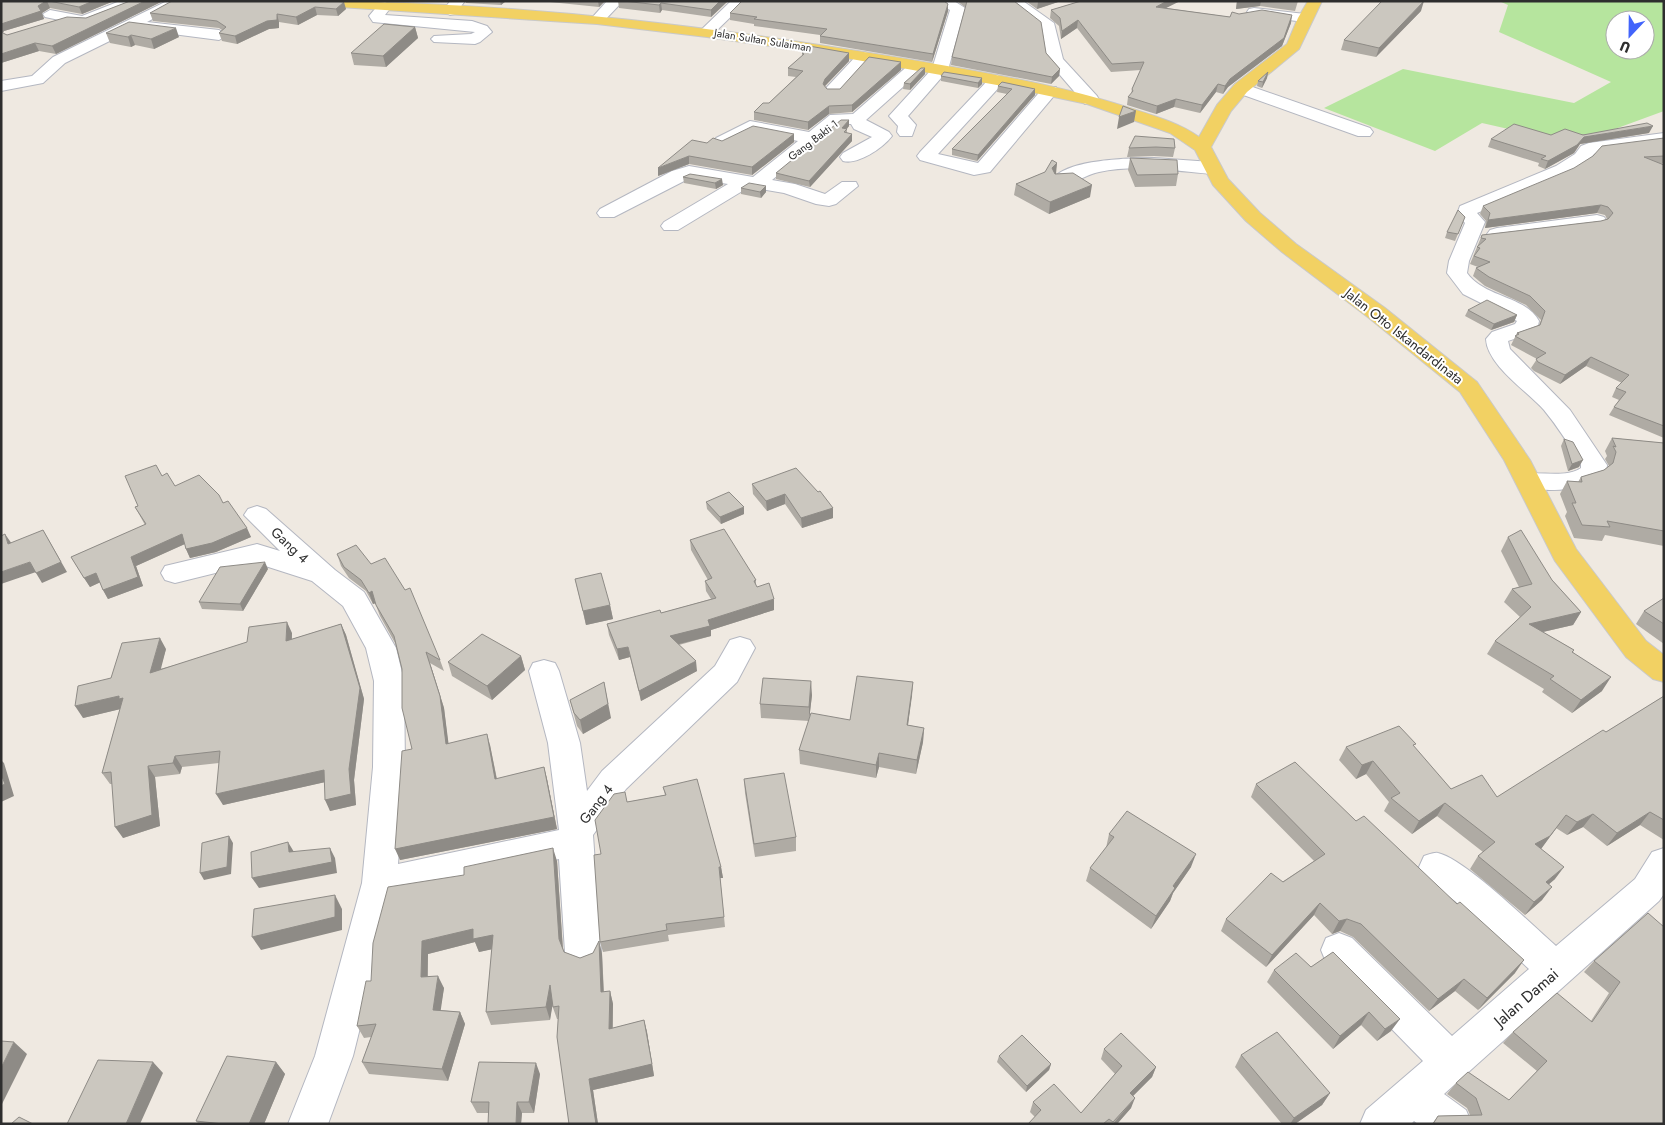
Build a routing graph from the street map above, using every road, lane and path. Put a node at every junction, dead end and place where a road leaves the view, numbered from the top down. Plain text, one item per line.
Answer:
1 (134, 1) edge
2 (179, 1) edge
3 (309, 1) edge
4 (616, 1) edge
5 (740, 1) edge
6 (940, 1) edge
7 (1013, 1) edge
8 (1315, 1) edge
9 (355, 3) edge
10 (385, 6) junction
11 (454, 6) edge
12 (1051, 11) edge
13 (50, 14) dead end
14 (1243, 14) edge
15 (1035, 16) junction
16 (1305, 18) junction
17 (67, 19) junction
18 (597, 20) junction
19 (130, 25) junction
20 (38, 27) edge
21 (707, 32) junction
22 (219, 35) edge
23 (439, 39) dead end
24 (864, 57) junction
25 (917, 66) junction
26 (940, 70) junction
27 (997, 80) junction
28 (1, 86) edge
29 (1241, 88) junction
30 (833, 91) edge
31 (1050, 91) junction
32 (1091, 100) junction
33 (1217, 117) junction
34 (857, 118) junction
35 (1161, 122) junction
36 (906, 132) dead end
37 (1364, 132) dead end
38 (813, 138) junction
39 (1664, 138) edge
40 (722, 142) edge
41 (849, 158) dead end
42 (1207, 158) junction
43 (1061, 180) edge
44 (751, 182) junction
45 (849, 186) dead end
46 (607, 213) dead end
47 (1597, 221) edge
48 (671, 226) dead end
49 (1471, 237) junction
50 (1528, 481) junction
51 (257, 514) dead end
52 (175, 573) dead end
53 (325, 577) junction
54 (740, 648) dead end
55 (544, 671) dead end
56 (1664, 671) edge
57 (576, 836) junction
58 (1436, 867) dead end
59 (379, 883) junction
60 (1658, 885) edge
61 (1339, 950) dead end
62 (583, 952) dead end
63 (1556, 970) junction
64 (1451, 1062) junction
65 (1398, 1113) edge
66 (308, 1124) edge
67 (1452, 1124) edge

1 - 17 street
2 - 19 street
3 - 9 main road, Jalan Sultan Sulaiman
4 - 18 street
5 - 21 street
6 - 26 street
7 - 15 street
8 - 16 main road
9 - 10 main road, Jalan Sultan Sulaiman
10 - 11 main road, Jalan Sultan Sulaiman
10 - 23 street
11 - 18 main road, Jalan Sultan Sulaiman
12 - 15 street
13 - 17 street
14 - 16 street
15 - 32 street
16 - 29 main road
17 - 20 street
18 - 21 main road, Jalan Sultan Sulaiman
19 - 22 street
19 - 28 street
21 - 24 main road, Jalan Sultan Sulaiman
24 - 25 main road, Jalan Sultan Sulaiman
24 - 30 street
25 - 26 main road, Jalan Sultan Sulaiman
25 - 34 street, Gang Bakti 1
26 - 27 main road, Jalan Sultan Sulaiman
26 - 36 street
27 - 31 main road, Jalan Sultan Sulaiman
27 - 31 street
29 - 33 main road
29 - 37 street
31 - 32 main road, Jalan Sultan Sulaiman
32 - 35 main road, Jalan Sultan Sulaiman
33 - 35 main road
33 - 42 main road
34 - 38 street, Gang Bakti 1
34 - 41 street
35 - 42 main road, Jalan Sultan Sulaiman
38 - 40 street
38 - 44 street, Gang Bakti 1
39 - 49 street
42 - 43 street
42 - 50 main road, Jalan Otto Iskandardinata
44 - 45 street
44 - 46 street
44 - 48 street, Gang Bakti 1
47 - 49 street
49 - 50 street
50 - 56 main road, Jalan Otto Iskandardinata
51 - 53 street, Gang 4
52 - 53 street
53 - 59 street, Gang 4
54 - 57 street, Gang 4
55 - 57 street
57 - 59 street, Gang 4
57 - 62 street
58 - 63 street
59 - 66 street, Gang 4
60 - 63 street, Jalan Damai
61 - 64 street
63 - 64 street, Jalan Damai
64 - 65 street, Jalan Damai
65 - 67 street

